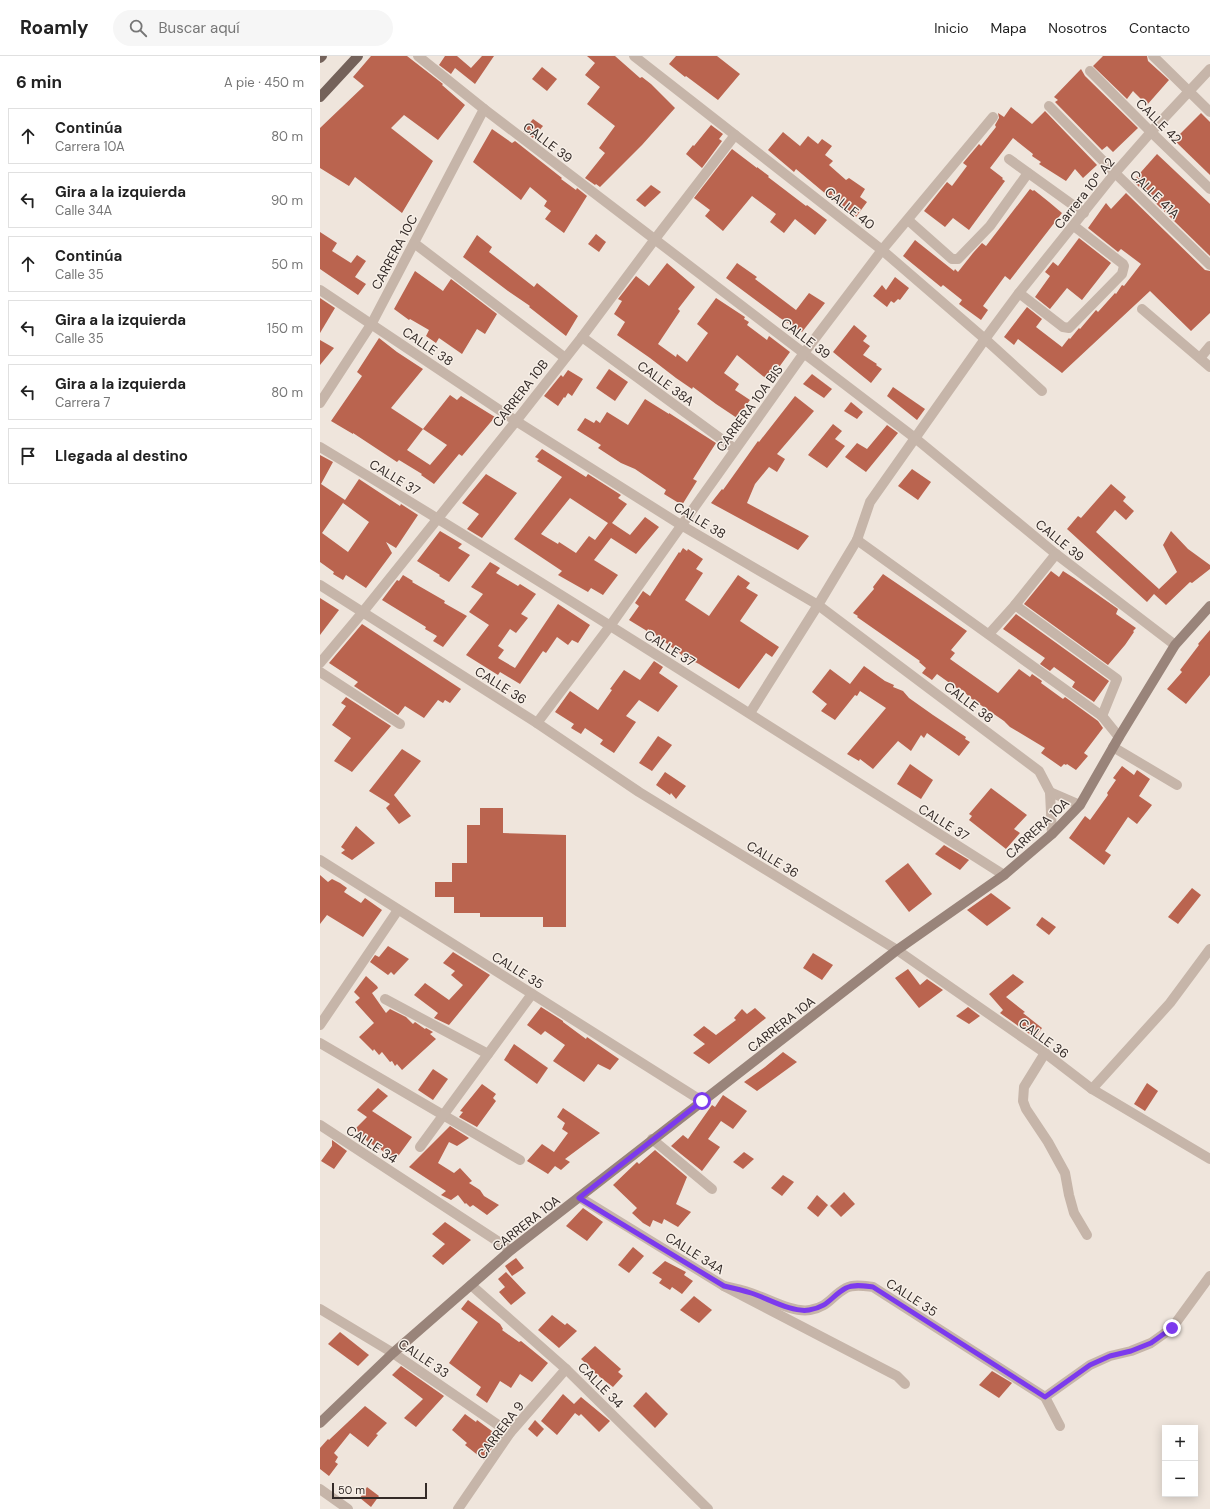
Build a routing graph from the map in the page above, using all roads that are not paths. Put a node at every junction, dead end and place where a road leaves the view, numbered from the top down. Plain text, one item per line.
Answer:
1 (322, 56) edge
2 (358, 56) edge
3 (418, 56) edge
4 (634, 56) edge
5 (1153, 56) edge
6 (320, 58) edge
7 (1210, 69) edge
8 (1090, 71) dead end
9 (1188, 91) junction
10 (320, 96) edge
11 (1049, 106) dead end
12 (484, 109) junction
13 (1210, 112) edge
14 (993, 117) dead end
15 (1151, 132) junction
16 (735, 135) junction
17 (1009, 159) dead end
18 (1028, 173) junction
19 (1115, 174) junction
20 (1210, 188) edge
21 (1084, 213) junction
22 (908, 220) junction
23 (1074, 226) junction
24 (655, 239) junction
25 (414, 244) junction
26 (882, 250) junction
27 (1210, 265) edge
28 (320, 290) edge
29 (1019, 293) junction
30 (1142, 309) dead end
31 (372, 323) junction
32 (582, 337) junction
33 (984, 339) junction
34 (1210, 346) edge
35 (804, 353) junction
36 (564, 357) junction
37 (1200, 358) junction
38 (1210, 367) edge
39 (1042, 391) dead end
40 (320, 403) edge
41 (516, 421) junction
42 (915, 438) junction
43 (320, 447) edge
44 (735, 450) junction
45 (438, 518) junction
46 (681, 524) junction
47 (856, 540) junction
48 (1056, 554) junction
49 (320, 585) edge
50 (818, 605) junction
51 (1016, 605) junction
52 (1210, 606) edge
53 (362, 613) junction
54 (610, 626) junction
55 (989, 634) junction
56 (1175, 645) junction
57 (320, 663) edge
58 (320, 672) edge
59 (750, 713) junction
60 (1102, 716) junction
61 (537, 723) junction
62 (400, 724) dead end
63 (1119, 737) junction
64 (1113, 747) junction
65 (1177, 785) dead end
66 (1050, 792) junction
67 (1080, 805) junction
68 (1052, 834) junction
69 (320, 860) edge
70 (1004, 875) junction
71 (398, 910) junction
72 (1210, 949) edge
73 (897, 950) junction
74 (532, 994) junction
75 (385, 999) dead end
76 (320, 1025) edge
77 (320, 1043) edge
78 (488, 1054) junction
79 (1045, 1054) junction
80 (1092, 1089) junction
81 (702, 1101) junction
82 (443, 1115) junction
83 (320, 1125) edge
84 (652, 1140) junction
85 (420, 1147) dead end
86 (1210, 1159) edge
87 (520, 1160) dead end
88 (712, 1189) dead end
89 (579, 1198) junction
90 (1087, 1235) dead end
91 (511, 1250) junction
92 (1210, 1276) edge
93 (471, 1284) junction
94 (724, 1286) junction
95 (320, 1309) edge
96 (393, 1353) junction
97 (566, 1369) junction
98 (904, 1384) dead end
99 (1045, 1397) junction
100 (320, 1423) edge
101 (1060, 1426) dead end
102 (510, 1433) junction
103 (320, 1489) edge
104 (348, 1509) edge
105 (458, 1509) edge
106 (708, 1509) edge

1 - 6 main road
2 - 10 main road
3 - 12 street, CALLE 39
4 - 16 street, CALLE 40
5 - 9 street
7 - 9 street, Carrera 10ª A2
8 - 15 street, CALLE 42
9 - 13 street
9 - 15 street, Carrera 10ª A2
11 - 19 street, CALLE 41A
12 - 24 street, CALLE 39
12 - 25 street, CARRERA 10C
14 - 22 street, CARRERA 10A BIS
15 - 19 street, Carrera 10ª A2
15 - 20 street, CALLE 42
16 - 24 street, CARRERA 10B
16 - 26 street, CALLE 40
17 - 18 street
18 - 21 street
18 - 22 street
19 - 21 street, Carrera 10ª A2
19 - 27 street, CALLE 41A
21 - 23 street, Carrera 10ª A2
22 - 26 street, CARRERA 10A BIS
23 - 29 street, Carrera 10ª A2
23 - 29 street
24 - 32 street, CARRERA 10B
24 - 35 street, CALLE 39
25 - 31 street, CARRERA 10C
25 - 36 street
26 - 33 street, CALLE 40
26 - 35 street, CARRERA 10A BIS
28 - 31 street, CALLE 38
29 - 33 street, Carrera 10ª A2
30 - 37 street
31 - 40 street, CARRERA 10C
31 - 41 street, CALLE 38
32 - 36 street, CARRERA 10B
32 - 44 street, CALLE 38A
33 - 39 street, CALLE 40
33 - 42 street, Carrera 10ª A2
34 - 37 street
35 - 42 street, CALLE 39
35 - 44 street, CARRERA 10A BIS
36 - 41 street, CARRERA 10B
37 - 38 street
41 - 45 street, CARRERA 10B
41 - 46 street, CALLE 38
42 - 47 street
42 - 48 street, CALLE 39
43 - 45 street, CALLE 37
44 - 46 street, CARRERA 10A BIS
45 - 53 street, CARRERA 10B
45 - 54 street, CALLE 37
46 - 50 street, CALLE 38
46 - 54 street, CARRERA 10A BIS
47 - 50 street
47 - 55 street
48 - 51 street
48 - 56 street, CALLE 39
49 - 53 street, CALLE 36
50 - 59 street
50 - 66 street, CALLE 38
51 - 55 street
51 - 60 street
52 - 56 street, CARRERA 10A
53 - 57 street, CARRERA 10B
53 - 61 street, CALLE 36
54 - 59 street, CALLE 37
54 - 61 street, CARRERA 10A BIS
55 - 60 street
56 - 63 street, CARRERA 10A
58 - 62 street
59 - 70 street, CALLE 37
60 - 63 street
61 - 73 street, CALLE 36
63 - 64 street, CARRERA 10A
64 - 65 street
64 - 67 street, CARRERA 10A
66 - 67 street
66 - 68 street
67 - 68 street, CARRERA 10A
68 - 70 street, CARRERA 10A
69 - 71 street, CALLE 35
70 - 73 street, CARRERA 10A
71 - 74 street, CALLE 35
71 - 76 street
72 - 80 street
73 - 79 street, CALLE 36
73 - 81 street, CARRERA 10A
74 - 78 street
74 - 81 street, CALLE 35
75 - 78 street
77 - 82 street
78 - 82 street
79 - 80 street, CALLE 36
79 - 90 street
80 - 86 street, CALLE 36
81 - 84 street, CARRERA 10A
82 - 85 street
82 - 87 street
83 - 91 street, CALLE 34
84 - 88 street
84 - 89 street, CARRERA 10A
89 - 91 street, CARRERA 10A
89 - 94 street, CALLE 34A
91 - 93 street, CARRERA 10A
92 - 99 street
93 - 96 street, CARRERA 10A
93 - 97 street, CALLE 34
94 - 98 street, CALLE 34A
94 - 99 street, CALLE 35
95 - 96 street, CALLE 33
96 - 100 street, CARRERA 10A
96 - 102 street, CALLE 33
97 - 102 street, CARRERA 9
97 - 106 street, CALLE 34
99 - 101 street
102 - 105 street, CARRERA 9
103 - 104 street

